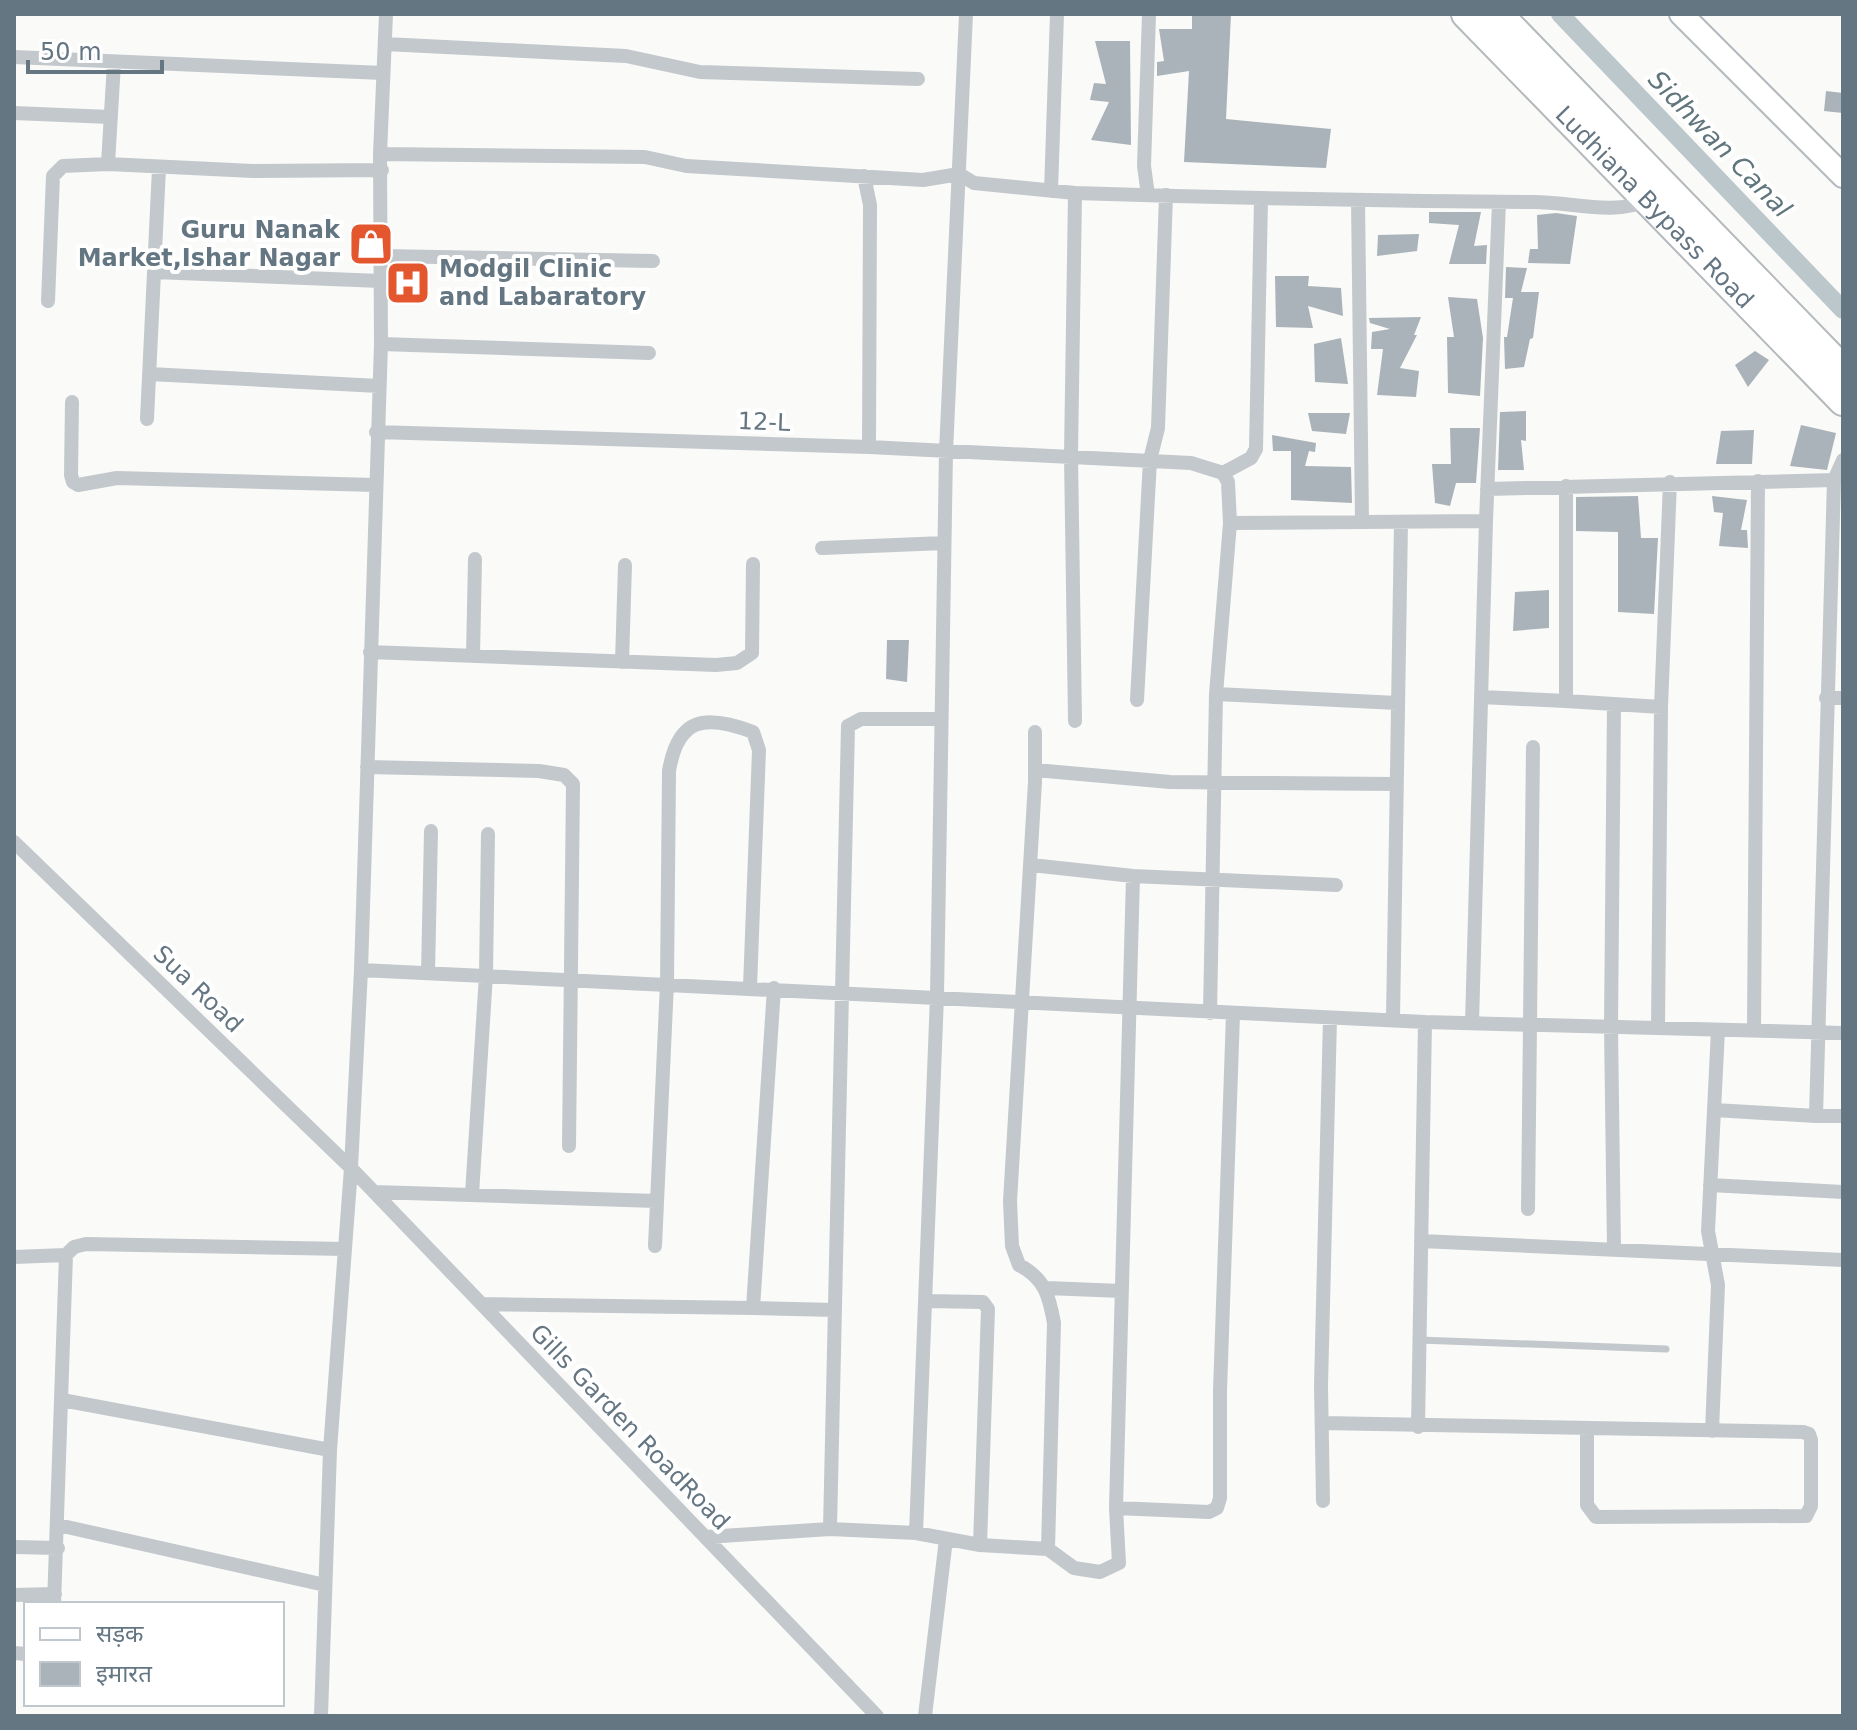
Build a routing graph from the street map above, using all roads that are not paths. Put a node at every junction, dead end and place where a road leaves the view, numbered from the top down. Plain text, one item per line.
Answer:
1 (386, 14) edge
2 (966, 14) edge
3 (1057, 14) edge
4 (1149, 14) edge
5 (1466, 14) edge
6 (1498, 14) edge
7 (1681, 14) edge
8 (385, 44) junction
9 (14, 57) edge
10 (114, 63) junction
11 (383, 73) junction
12 (918, 79) dead end
13 (14, 113) edge
14 (110, 117) junction
15 (381, 162) junction
16 (108, 164) junction
17 (159, 168) junction
18 (959, 174) junction
19 (864, 176) junction
20 (1843, 176) edge
21 (1051, 191) junction
22 (1075, 193) junction
23 (1148, 195) junction
24 (1166, 195) junction
25 (1261, 199) junction
26 (1650, 200) junction
27 (1358, 201) junction
28 (1499, 202) junction
29 (382, 256) junction
30 (653, 261) dead end
31 (154, 272) junction
32 (381, 281) junction
33 (48, 301) dead end
34 (381, 344) junction
35 (649, 353) dead end
36 (1843, 370) edge
37 (149, 374) junction
38 (379, 386) junction
39 (1843, 401) edge
40 (72, 402) dead end
41 (147, 419) dead end
42 (376, 432) junction
43 (869, 447) junction
44 (946, 452) junction
45 (1071, 455) junction
46 (1150, 460) junction
47 (1843, 460) edge
48 (1223, 473) junction
49 (1834, 480) junction
50 (1758, 481) junction
51 (1670, 482) junction
52 (375, 485) junction
53 (1566, 486) junction
54 (1487, 489) junction
55 (1362, 520) junction
56 (1486, 521) junction
57 (1401, 522) junction
58 (1230, 523) junction
59 (944, 543) junction
60 (822, 548) dead end
61 (475, 559) dead end
62 (753, 564) dead end
63 (625, 565) dead end
64 (370, 652) junction
65 (473, 656) junction
66 (622, 662) junction
67 (1216, 694) junction
68 (1481, 697) junction
69 (1826, 698) junction
70 (1843, 698) edge
71 (1137, 700) dead end
72 (1566, 701) junction
73 (1397, 703) junction
74 (1614, 704) junction
75 (1661, 707) junction
76 (941, 719) junction
77 (1075, 721) dead end
78 (1035, 732) dead end
79 (1533, 747) dead end
80 (367, 767) junction
81 (1035, 770) junction
82 (1217, 782) junction
83 (1395, 784) junction
84 (431, 831) dead end
85 (488, 834) dead end
86 (14, 842) edge
87 (1031, 865) junction
88 (1133, 876) junction
89 (1213, 879) junction
90 (1336, 885) dead end
91 (361, 970) junction
92 (428, 973) junction
93 (486, 975) junction
94 (569, 978) junction
95 (667, 983) junction
96 (750, 987) junction
97 (774, 988) junction
98 (841, 992) junction
99 (937, 996) junction
100 (1019, 1001) junction
101 (1128, 1007) junction
102 (1210, 1013) junction
103 (1233, 1014) junction
104 (1330, 1018) junction
105 (1393, 1019) junction
106 (1425, 1022) junction
107 (1472, 1023) junction
108 (1527, 1025) junction
109 (1611, 1027) junction
110 (1658, 1028) junction
111 (1718, 1030) junction
112 (1754, 1030) junction
113 (1817, 1032) junction
114 (1843, 1033) edge
115 (1714, 1110) junction
116 (1816, 1116) junction
117 (1843, 1116) edge
118 (569, 1146) dead end
119 (351, 1168) junction
120 (1710, 1185) junction
121 (375, 1192) junction
122 (1843, 1192) edge
123 (472, 1194) junction
124 (656, 1201) junction
125 (1528, 1209) dead end
126 (1421, 1241) junction
127 (655, 1246) dead end
128 (345, 1249) junction
129 (1614, 1249) junction
130 (1714, 1254) junction
131 (66, 1255) junction
132 (14, 1257) edge
133 (1843, 1260) edge
134 (1047, 1288) junction
135 (1121, 1291) junction
136 (927, 1301) junction
137 (482, 1304) junction
138 (753, 1308) junction
139 (835, 1310) junction
140 (1419, 1340) junction
141 (1666, 1349) dead end
142 (62, 1400) junction
143 (1322, 1423) junction
144 (1418, 1427) junction
145 (1587, 1430) junction
146 (1712, 1431) junction
147 (330, 1450) junction
148 (1323, 1501) dead end
149 (1116, 1508) junction
150 (58, 1525) junction
151 (830, 1529) junction
152 (916, 1533) junction
153 (706, 1537) junction
154 (946, 1539) junction
155 (980, 1545) junction
156 (14, 1547) edge
157 (58, 1548) junction
158 (1048, 1549) junction
159 (325, 1585) junction
160 (14, 1595) edge
161 (54, 1599) edge
162 (321, 1716) edge
163 (877, 1716) edge
164 (925, 1716) edge

1 - 8 street
2 - 18 street
3 - 21 street
4 - 23 street
5 - 26 highway, Ludhiana Bypass Road
6 - 36 highway, Ludhiana Bypass Road
7 - 20 street
8 - 11 street
8 - 12 street
9 - 10 street
10 - 11 street
10 - 14 street
11 - 15 street
13 - 14 street
14 - 16 street
15 - 17 street
15 - 19 street
15 - 29 street
16 - 17 street
16 - 33 street
17 - 31 street
18 - 19 street
18 - 21 street
18 - 44 street
19 - 43 street
21 - 22 street
22 - 23 street
22 - 45 street
23 - 24 street
24 - 25 street
24 - 46 street
25 - 27 street
25 - 48 street
26 - 28 street
26 - 39 highway, Ludhiana Bypass Road
27 - 28 street
27 - 55 street
28 - 54 street
29 - 30 street
29 - 32 street
31 - 32 street
31 - 37 street
32 - 34 street
34 - 35 street
34 - 38 street
37 - 38 street
37 - 41 street
38 - 42 street
40 - 52 street
42 - 43 street, 12-L
42 - 52 street
43 - 44 street, 12-L
44 - 45 street, 12-L
44 - 59 street
45 - 46 street, 12-L
45 - 77 street
46 - 48 street, 12-L
46 - 71 street
47 - 49 street
48 - 58 street
49 - 50 street
49 - 69 street
50 - 51 street
50 - 112 street
51 - 53 street
51 - 75 street
52 - 64 street
53 - 54 street
53 - 72 street
54 - 56 street
55 - 57 street
55 - 58 street
56 - 57 street
56 - 68 street
57 - 73 street
58 - 67 street
59 - 60 street
59 - 76 street
61 - 65 street
62 - 66 street
63 - 66 street
64 - 65 street
64 - 80 street
65 - 66 street
67 - 73 street
67 - 82 street
68 - 72 street
68 - 107 street
69 - 70 street
69 - 113 street
72 - 74 street
73 - 83 street
74 - 75 street
74 - 109 street
75 - 110 street
76 - 98 street
76 - 99 street
78 - 81 street
79 - 108 street
80 - 91 street
80 - 94 street
81 - 82 street
81 - 87 street
82 - 83 street
82 - 89 street
83 - 105 street
84 - 92 street
85 - 93 street
86 - 119 street, Sua Road
87 - 88 street
87 - 100 street
88 - 89 street
88 - 101 street
89 - 90 street
89 - 102 street
91 - 92 street
91 - 119 street
92 - 93 street
93 - 94 street
93 - 123 street
94 - 95 street
94 - 118 street
95 - 96 street
95 - 96 street
95 - 124 street
96 - 97 street
97 - 98 street
97 - 138 street
98 - 99 street
98 - 139 street
99 - 100 street
99 - 136 street
100 - 101 street
100 - 134 street
101 - 102 street
101 - 135 street
102 - 103 street
103 - 104 street
103 - 149 street
104 - 105 street
104 - 143 street
105 - 106 street
106 - 107 street
106 - 126 street
107 - 108 street
108 - 109 street
108 - 125 street
109 - 110 street
109 - 129 street
110 - 111 street
111 - 112 street
111 - 115 street
112 - 113 street
113 - 114 street
113 - 116 street
115 - 116 street
115 - 120 street
116 - 117 street
119 - 121 street, Gills Garden RoadRoad
119 - 128 street
120 - 122 street
120 - 130 street
121 - 123 street
121 - 137 street, Gills Garden RoadRoad
123 - 124 street
124 - 127 street
126 - 129 street
126 - 140 street
128 - 131 street
128 - 147 street
129 - 130 street
130 - 133 street
130 - 146 street
131 - 132 street
131 - 142 street
134 - 135 street
134 - 158 street
135 - 149 street
136 - 152 street
136 - 155 street
137 - 138 street
137 - 153 street, Gills Garden RoadRoad
138 - 139 street
139 - 151 street
140 - 141 lane
140 - 144 street
142 - 147 street
142 - 150 street
143 - 144 street
143 - 148 street
144 - 145 street
145 - 146 street
145 - 146 street
147 - 159 street
149 - 158 street
150 - 157 street
150 - 159 street
151 - 152 street
151 - 153 street
152 - 154 street
153 - 163 street, Gills Garden RoadRoad
154 - 155 street
154 - 164 street
155 - 158 street
156 - 157 street
157 - 161 street
159 - 162 street
160 - 161 street

